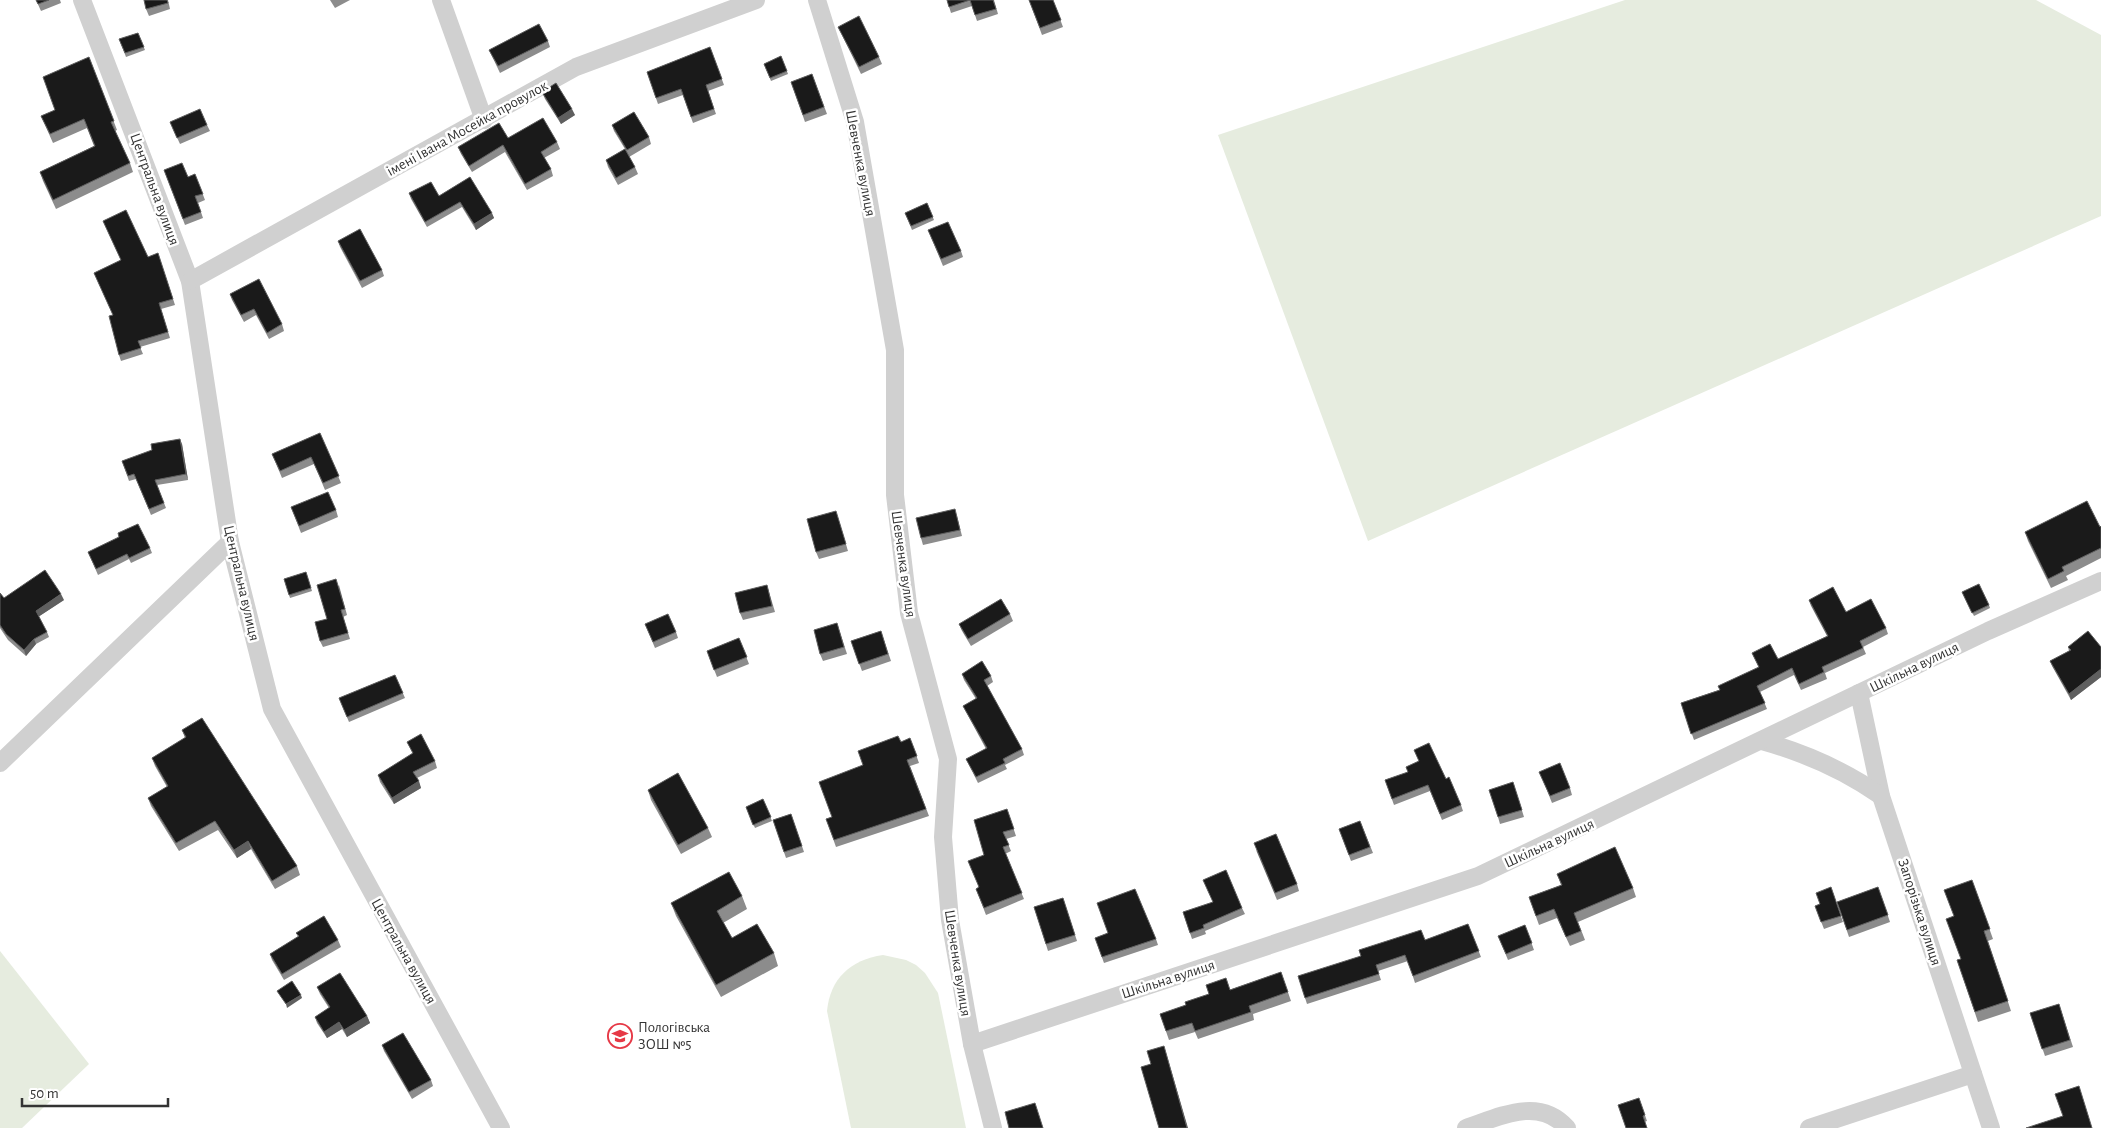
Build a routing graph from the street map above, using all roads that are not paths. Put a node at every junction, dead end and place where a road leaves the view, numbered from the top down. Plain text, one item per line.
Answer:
1 (82, 0) edge
2 (441, 0) edge
3 (756, 0) edge
4 (817, 0) edge
5 (484, 120) junction
6 (190, 281) junction
7 (230, 542) junction
8 (2101, 580) edge
9 (1859, 693) junction
10 (1762, 741) junction
11 (0, 763) edge
12 (1882, 796) junction
13 (972, 1044) junction
14 (1973, 1074) junction
15 (501, 1128) edge
16 (993, 1128) edge
17 (1466, 1128) edge
18 (1567, 1128) edge
19 (1809, 1128) edge
20 (1991, 1128) edge

1 - 6 street, Центральна вулиця
2 - 5 street
3 - 5 street, імені Івана Мосейка провулок
4 - 13 street, Шевченка вулиця
5 - 6 street, імені Івана Мосейка провулок
6 - 7 street, Центральна вулиця
7 - 11 street
7 - 15 street, Центральна вулиця
8 - 9 street, Шкільна вулиця
9 - 10 street, Шкільна вулиця
9 - 12 street, Запорізька вулиця
10 - 12 street
10 - 13 street, Шкільна вулиця
12 - 14 street, Запорізька вулиця
13 - 16 street, Шевченка вулиця
14 - 19 street
14 - 20 street, Запорізька вулиця
17 - 18 street

